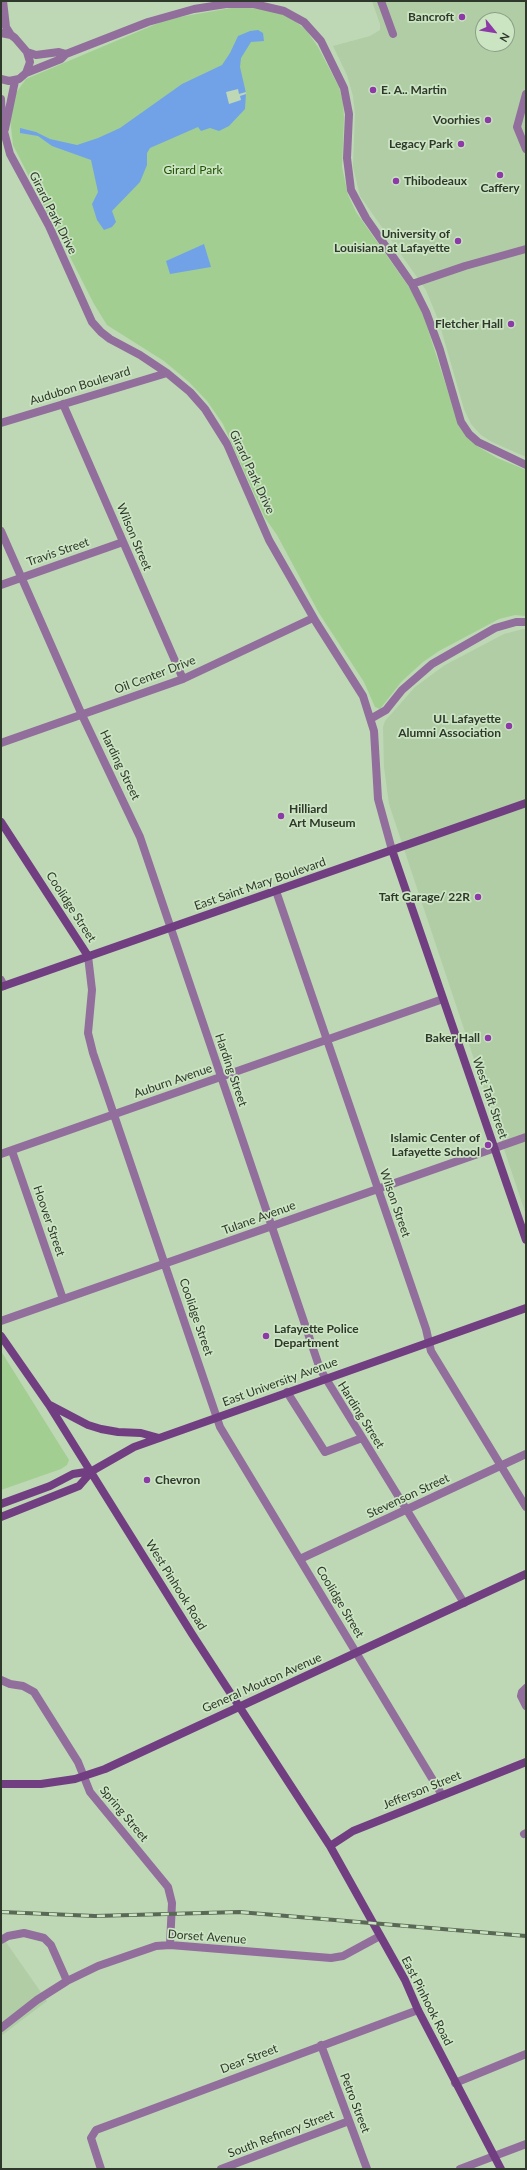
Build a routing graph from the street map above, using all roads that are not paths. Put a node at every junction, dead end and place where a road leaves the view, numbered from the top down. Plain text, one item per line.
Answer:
1 (3, 1) edge
2 (381, 1) edge
3 (1, 33) edge
4 (393, 34) dead end
5 (11, 35) junction
6 (27, 52) junction
7 (66, 54) junction
8 (26, 73) junction
9 (1, 79) edge
10 (15, 81) junction
11 (526, 94) edge
12 (1, 99) edge
13 (5, 129) junction
14 (526, 149) edge
15 (526, 249) edge
16 (412, 284) junction
17 (167, 373) junction
18 (63, 404) junction
19 (1, 423) edge
20 (526, 465) edge
21 (1, 531) edge
22 (123, 542) junction
23 (22, 578) junction
24 (1, 585) edge
25 (313, 618) junction
26 (526, 622) edge
27 (183, 679) junction
28 (82, 715) junction
29 (372, 718) junction
30 (1, 743) edge
31 (526, 802) edge
32 (1, 822) edge
33 (392, 850) junction
34 (276, 890) junction
35 (170, 928) junction
36 (88, 956) junction
37 (2, 984) edge
38 (443, 998) junction
39 (326, 1040) junction
40 (220, 1077) junction
41 (114, 1114) junction
42 (526, 1137) edge
43 (494, 1148) junction
44 (12, 1151) junction
45 (1, 1154) edge
46 (377, 1188) junction
47 (271, 1226) junction
48 (526, 1240) edge
49 (166, 1264) junction
50 (63, 1300) junction
51 (526, 1308) edge
52 (1, 1321) edge
53 (1, 1336) edge
54 (429, 1342) junction
55 (325, 1379) junction
56 (287, 1392) junction
57 (49, 1405) junction
58 (217, 1417) junction
59 (159, 1438) junction
60 (362, 1438) junction
61 (526, 1454) edge
62 (501, 1466) junction
63 (92, 1471) junction
64 (1, 1504) edge
65 (526, 1507) edge
66 (406, 1511) junction
67 (1, 1517) edge
68 (300, 1559) junction
69 (526, 1574) edge
70 (464, 1603) junction
71 (356, 1653) junction
72 (1, 1680) edge
73 (524, 1690) edge
74 (238, 1706) junction
75 (526, 1706) edge
76 (526, 1762) edge
77 (84, 1777) junction
78 (1, 1784) edge
79 (442, 1795) junction
80 (330, 1846) junction
81 (380, 1936) junction
82 (1, 1940) edge
83 (170, 1945) junction
84 (67, 1981) junction
85 (418, 2010) junction
86 (1, 2028) edge
87 (321, 2045) junction
88 (526, 2054) edge
89 (455, 2083) junction
90 (349, 2121) junction
91 (526, 2144) edge
92 (494, 2157) junction
93 (101, 2169) edge
94 (221, 2169) edge
95 (367, 2169) edge
96 (460, 2169) edge
97 (501, 2169) edge

1 - 5 street
2 - 4 street
3 - 5 street
5 - 6 street
6 - 7 street
6 - 8 street
7 - 8 street
7 - 16 street
8 - 10 street
9 - 10 street
10 - 13 street, Girard Park Drive
11 - 14 street
12 - 13 street, Girard Park Drive
13 - 17 street, Girard Park Drive
15 - 16 street
16 - 20 street
17 - 18 street, Audubon Boulevard
17 - 25 street, Girard Park Drive
18 - 19 street, Audubon Boulevard
18 - 22 street, Wilson Street
21 - 23 street, Harding Street
22 - 23 street, Travis Street
22 - 27 street, Wilson Street
23 - 24 street, Travis Street
23 - 28 street, Harding Street
25 - 27 street, Oil Center Drive
25 - 29 street, Girard Park Drive
26 - 29 street
27 - 28 street, Oil Center Drive
28 - 30 street, Oil Center Drive
28 - 35 street, Harding Street
29 - 33 street, Girard Park Drive
31 - 33 street, East Saint Mary Boulevard
32 - 36 street, Coolidge Street
33 - 34 street, East Saint Mary Boulevard
33 - 38 street, West Taft Street
34 - 35 street, East Saint Mary Boulevard
34 - 39 street, Wilson Street
35 - 36 street, East Saint Mary Boulevard
35 - 40 street, Harding Street
36 - 37 street, East Saint Mary Boulevard
36 - 41 street, Coolidge Street
38 - 39 street, Auburn Avenue
38 - 43 street, West Taft Street
39 - 40 street, Auburn Avenue
39 - 46 street, Wilson Street
40 - 41 street, Auburn Avenue
40 - 47 street, Harding Street
41 - 44 street, Auburn Avenue
41 - 49 street, Coolidge Street
42 - 43 street, Tulane Avenue
43 - 46 street, Tulane Avenue
43 - 48 street, West Taft Street
44 - 45 street, Auburn Avenue
44 - 50 street, Hoover Street
46 - 47 street, Tulane Avenue
46 - 54 street, Wilson Street
47 - 49 street, Tulane Avenue
47 - 55 street, Harding Street
49 - 50 street, Tulane Avenue
49 - 58 street, Coolidge Street
50 - 52 street, Tulane Avenue
51 - 54 street, East University Avenue
53 - 57 street, West Pinhook Road
54 - 55 street, East University Avenue
54 - 62 street, Wilson Street
55 - 56 street, East University Avenue
55 - 60 street, Harding Street
56 - 58 street, East University Avenue
56 - 60 street
57 - 59 street
57 - 63 street, West Pinhook Road
58 - 59 street, East University Avenue
58 - 68 street, Coolidge Street
59 - 63 street, East University Avenue
60 - 66 street, Harding Street
61 - 62 street, Stevenson Street
62 - 65 street, Wilson Street
62 - 66 street, Stevenson Street
63 - 64 street, East University Avenue
63 - 67 street, East University Avenue
63 - 74 street, West Pinhook Road
66 - 68 street, Stevenson Street
66 - 70 street, Harding Street
68 - 71 street, Coolidge Street
69 - 70 street, General Mouton Avenue
70 - 71 street, General Mouton Avenue
71 - 74 street, General Mouton Avenue
71 - 79 street, Coolidge Street
72 - 77 street, Spring Street
73 - 75 street
74 - 77 street, General Mouton Avenue
74 - 80 street, West Pinhook Road
76 - 79 street, Jefferson Street
77 - 78 street, General Mouton Avenue
77 - 83 street, Spring Street
79 - 80 street, Jefferson Street
80 - 81 street, East Pinhook Road
81 - 83 street, Dorset Avenue
81 - 85 street, East Pinhook Road
82 - 84 street
83 - 84 street, Dorset Avenue
84 - 86 street, Dorset Avenue
85 - 87 street, Dear Street
85 - 89 street, East Pinhook Road
87 - 90 street, Petro Street
87 - 93 street, Dear Street
88 - 89 street
89 - 92 street, East Pinhook Road
90 - 94 street, South Refinery Street
90 - 95 street, Petro Street
91 - 92 street
92 - 96 street
92 - 97 street, East Pinhook Road

